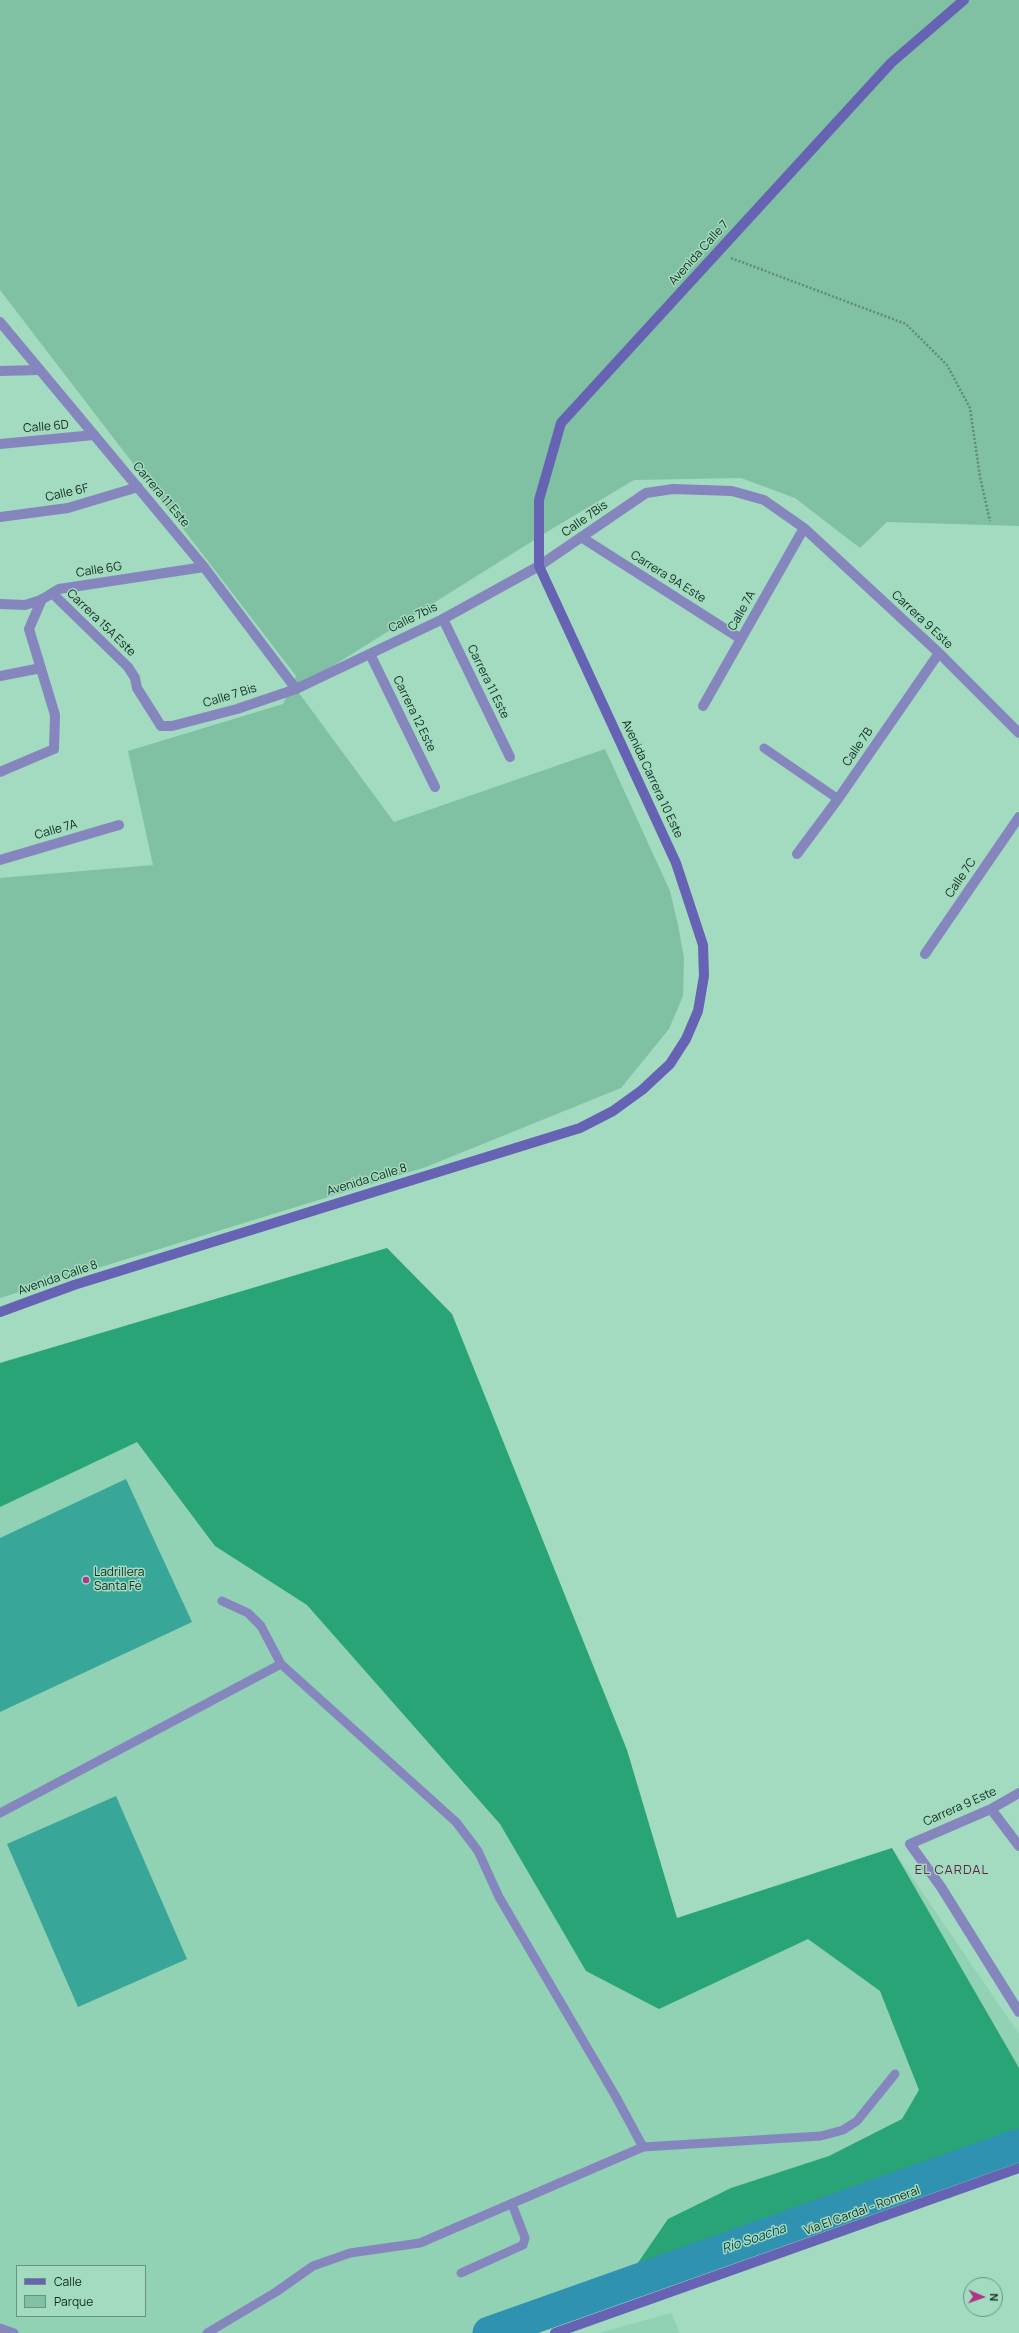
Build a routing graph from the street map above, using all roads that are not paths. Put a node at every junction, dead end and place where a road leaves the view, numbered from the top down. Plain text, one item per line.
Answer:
1 (964, 0) edge
2 (0, 322) edge
3 (39, 370) junction
4 (0, 372) edge
5 (94, 435) junction
6 (0, 444) edge
7 (138, 487) junction
8 (646, 493) joint
9 (0, 517) edge
10 (804, 528) junction
11 (581, 538) junction
12 (540, 566) junction
13 (204, 567) junction
14 (52, 593) junction
15 (42, 599) junction
16 (0, 604) edge
17 (443, 618) junction
18 (741, 639) junction
19 (939, 653) junction
20 (370, 654) junction
21 (41, 668) junction
22 (0, 676) edge
23 (296, 689) junction
24 (703, 706) dead end
25 (172, 726) joint
26 (1019, 733) edge
27 (764, 748) dead end
28 (510, 757) dead end
29 (0, 772) edge
30 (435, 787) dead end
31 (838, 799) junction
32 (1019, 817) edge
33 (119, 825) dead end
34 (797, 854) dead end
35 (0, 860) edge
36 (926, 954) dead end
37 (698, 1011) joint
38 (0, 1312) edge
39 (222, 1601) dead end
40 (282, 1664) junction
41 (1019, 1793) edge
42 (991, 1809) junction
43 (0, 1813) edge
44 (1019, 1846) edge
45 (1019, 2012) edge
46 (895, 2074) dead end
47 (643, 2147) junction
48 (1019, 2168) edge
49 (512, 2204) junction
50 (461, 2273) dead end
51 (0, 2328) edge
52 (14, 2333) edge
53 (207, 2333) edge
54 (556, 2333) edge

1 - 12 main road, Avenida Calle 7
2 - 3 street, Carrera 11 Este
3 - 4 street
3 - 5 street, Carrera 11 Este
5 - 6 street, Calle 6D
5 - 7 street, Carrera 11 Este
7 - 9 street, Calle 6F
7 - 13 street, Carrera 11 Este
8 - 10 street, Carrera 9 Este
8 - 11 street, Calle 7Bis
10 - 18 street, Calle 7A
10 - 19 street, Carrera 9 Este
11 - 12 street, Calle 7Bis
11 - 18 street, Carrera 9A Este
12 - 17 street, Calle 7bis
12 - 37 main road, Avenida Carrera 10 Este
13 - 14 street, Calle 6G
13 - 23 street, Carrera 11 Este
14 - 15 street, Calle 6G
14 - 25 street, Carrera 15A Este
15 - 16 street, Calle 6G
15 - 21 street
17 - 20 street, Calle 7bis
17 - 28 street, Carrera 11 Este
18 - 24 street, Calle 7A
19 - 26 street, Carrera 9 Este
19 - 31 street, Calle 7B
20 - 23 street, Calle 7bis
20 - 30 street, Carrera 12 Este
21 - 22 street
21 - 29 street
23 - 25 street, Calle 7 Bis
27 - 31 lane
31 - 34 street, Calle 7B
32 - 36 street, Calle 7C
33 - 35 street, Calle 7A
37 - 38 main road, Avenida Calle 8
39 - 40 lane
40 - 43 lane
40 - 47 lane
41 - 42 street, Carrera 9 Este
42 - 44 street
42 - 45 street, Carrera 9 Este
46 - 47 lane
47 - 49 lane
48 - 54 main road, Vía El Cardal - Romeral
49 - 50 lane
49 - 53 lane
51 - 52 lane

